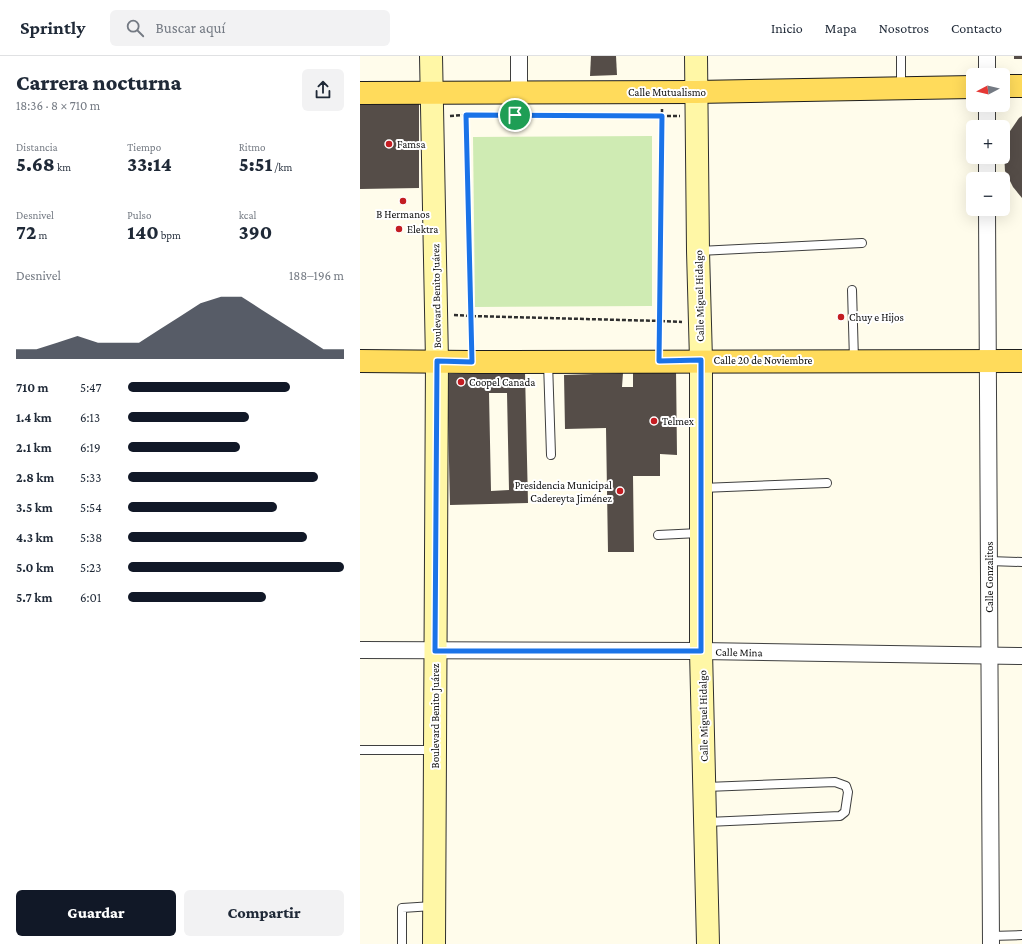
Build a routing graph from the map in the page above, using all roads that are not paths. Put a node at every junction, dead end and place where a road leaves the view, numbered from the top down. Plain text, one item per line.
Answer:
1 (431, 56) edge
2 (519, 56) edge
3 (696, 56) edge
4 (901, 56) edge
5 (986, 56) edge
6 (987, 68) edge
7 (1010, 86) edge
8 (1022, 86) edge
9 (966, 87) edge
10 (901, 88) junction
11 (431, 92) junction
12 (519, 92) junction
13 (696, 92) junction
14 (360, 94) edge
15 (987, 216) edge
16 (862, 243) dead end
17 (698, 251) junction
18 (852, 290) dead end
19 (360, 360) edge
20 (701, 360) junction
21 (854, 360) junction
22 (988, 360) junction
23 (437, 361) junction
24 (1022, 361) edge
25 (548, 362) junction
26 (551, 455) dead end
27 (827, 482) dead end
28 (701, 488) junction
29 (701, 533) junction
30 (658, 535) dead end
31 (989, 561) junction
32 (1022, 562) edge
33 (360, 650) edge
34 (435, 651) junction
35 (701, 651) junction
36 (989, 655) junction
37 (1022, 656) edge
38 (360, 750) edge
39 (434, 750) junction
40 (704, 787) junction
41 (706, 822) junction
42 (434, 906) junction
43 (1022, 935) edge
44 (991, 940) edge
45 (402, 944) edge
46 (434, 944) edge
47 (708, 944) edge

1 - 11 street, Boulevard Benito Juárez
2 - 12 street
3 - 13 street, Calle Miguel Hidalgo
4 - 10 lane
5 - 6 street
7 - 8 main road
9 - 10 main road, Calle Mutualismo
10 - 13 main road, Calle Mutualismo
11 - 12 main road, Calle Mutualismo
11 - 14 main road, Calle Mutualismo
11 - 23 street, Boulevard Benito Juárez
12 - 13 main road, Calle Mutualismo
13 - 17 street, Calle Miguel Hidalgo
15 - 22 street, Calle Gonzalitos
16 - 17 lane
17 - 20 street, Calle Miguel Hidalgo
18 - 21 lane
19 - 23 main road, Calle 20 de Noviembre
20 - 21 main road, Calle 20 de Noviembre
20 - 25 main road, Calle 20 de Noviembre
20 - 28 street, Calle Miguel Hidalgo
21 - 22 main road, Calle 20 de Noviembre
22 - 24 main road, Calle 20 de Noviembre
22 - 31 street, Calle Gonzalitos
23 - 25 main road, Calle 20 de Noviembre
23 - 34 street, Boulevard Benito Juárez
25 - 26 lane
27 - 28 lane
28 - 29 street, Calle Miguel Hidalgo
29 - 30 lane
29 - 35 street, Calle Miguel Hidalgo
31 - 32 lane
31 - 36 street, Calle Gonzalitos
33 - 34 street, Calle Mina
34 - 35 street, Calle Mina
34 - 39 street, Boulevard Benito Juárez
35 - 36 street, Calle Mina
35 - 40 street, Calle Miguel Hidalgo
36 - 37 street, Calle Mina
36 - 44 street, Calle Gonzalitos
38 - 39 lane
39 - 42 street, Boulevard Benito Juárez
40 - 41 street, Calle Miguel Hidalgo
40 - 41 lane
41 - 47 street, Calle Miguel Hidalgo
42 - 45 lane
42 - 46 street, Boulevard Benito Juárez
43 - 44 lane

